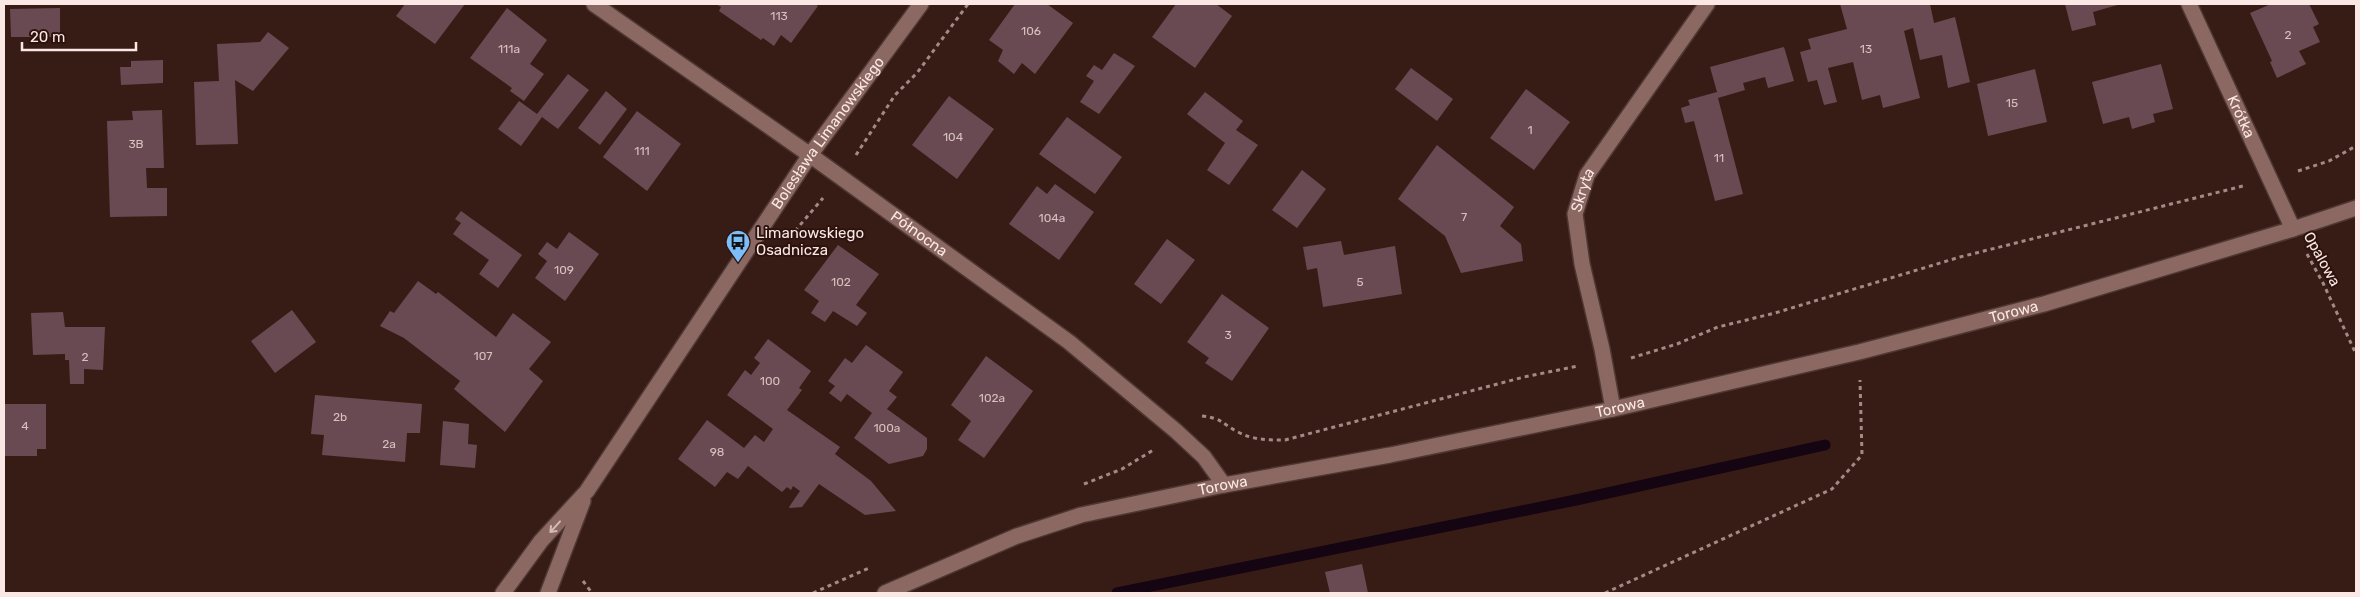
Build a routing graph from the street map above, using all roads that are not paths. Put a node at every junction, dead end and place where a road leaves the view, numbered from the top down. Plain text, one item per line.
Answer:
1 (594, 4) edge
2 (921, 4) edge
3 (1707, 4) edge
4 (2189, 4) edge
5 (810, 155) junction
6 (2356, 208) edge
7 (2293, 229) junction
8 (1613, 409) junction
9 (1224, 485) junction
10 (587, 491) junction
11 (502, 593) edge
12 (548, 593) edge
13 (884, 593) edge

1 - 5 street, Północna
2 - 5 street, Bolesława Limanowskiego
3 - 8 street, Skryta
4 - 7 street, Krótka
5 - 9 street, Północna
5 - 10 street, Bolesława Limanowskiego
6 - 7 street, Torowa
7 - 8 street, Torowa
8 - 9 street, Torowa
9 - 13 street, Torowa
10 -> 11 street, Bolesława Limanowskiego
10 - 12 street, Bolesława Limanowskiego

